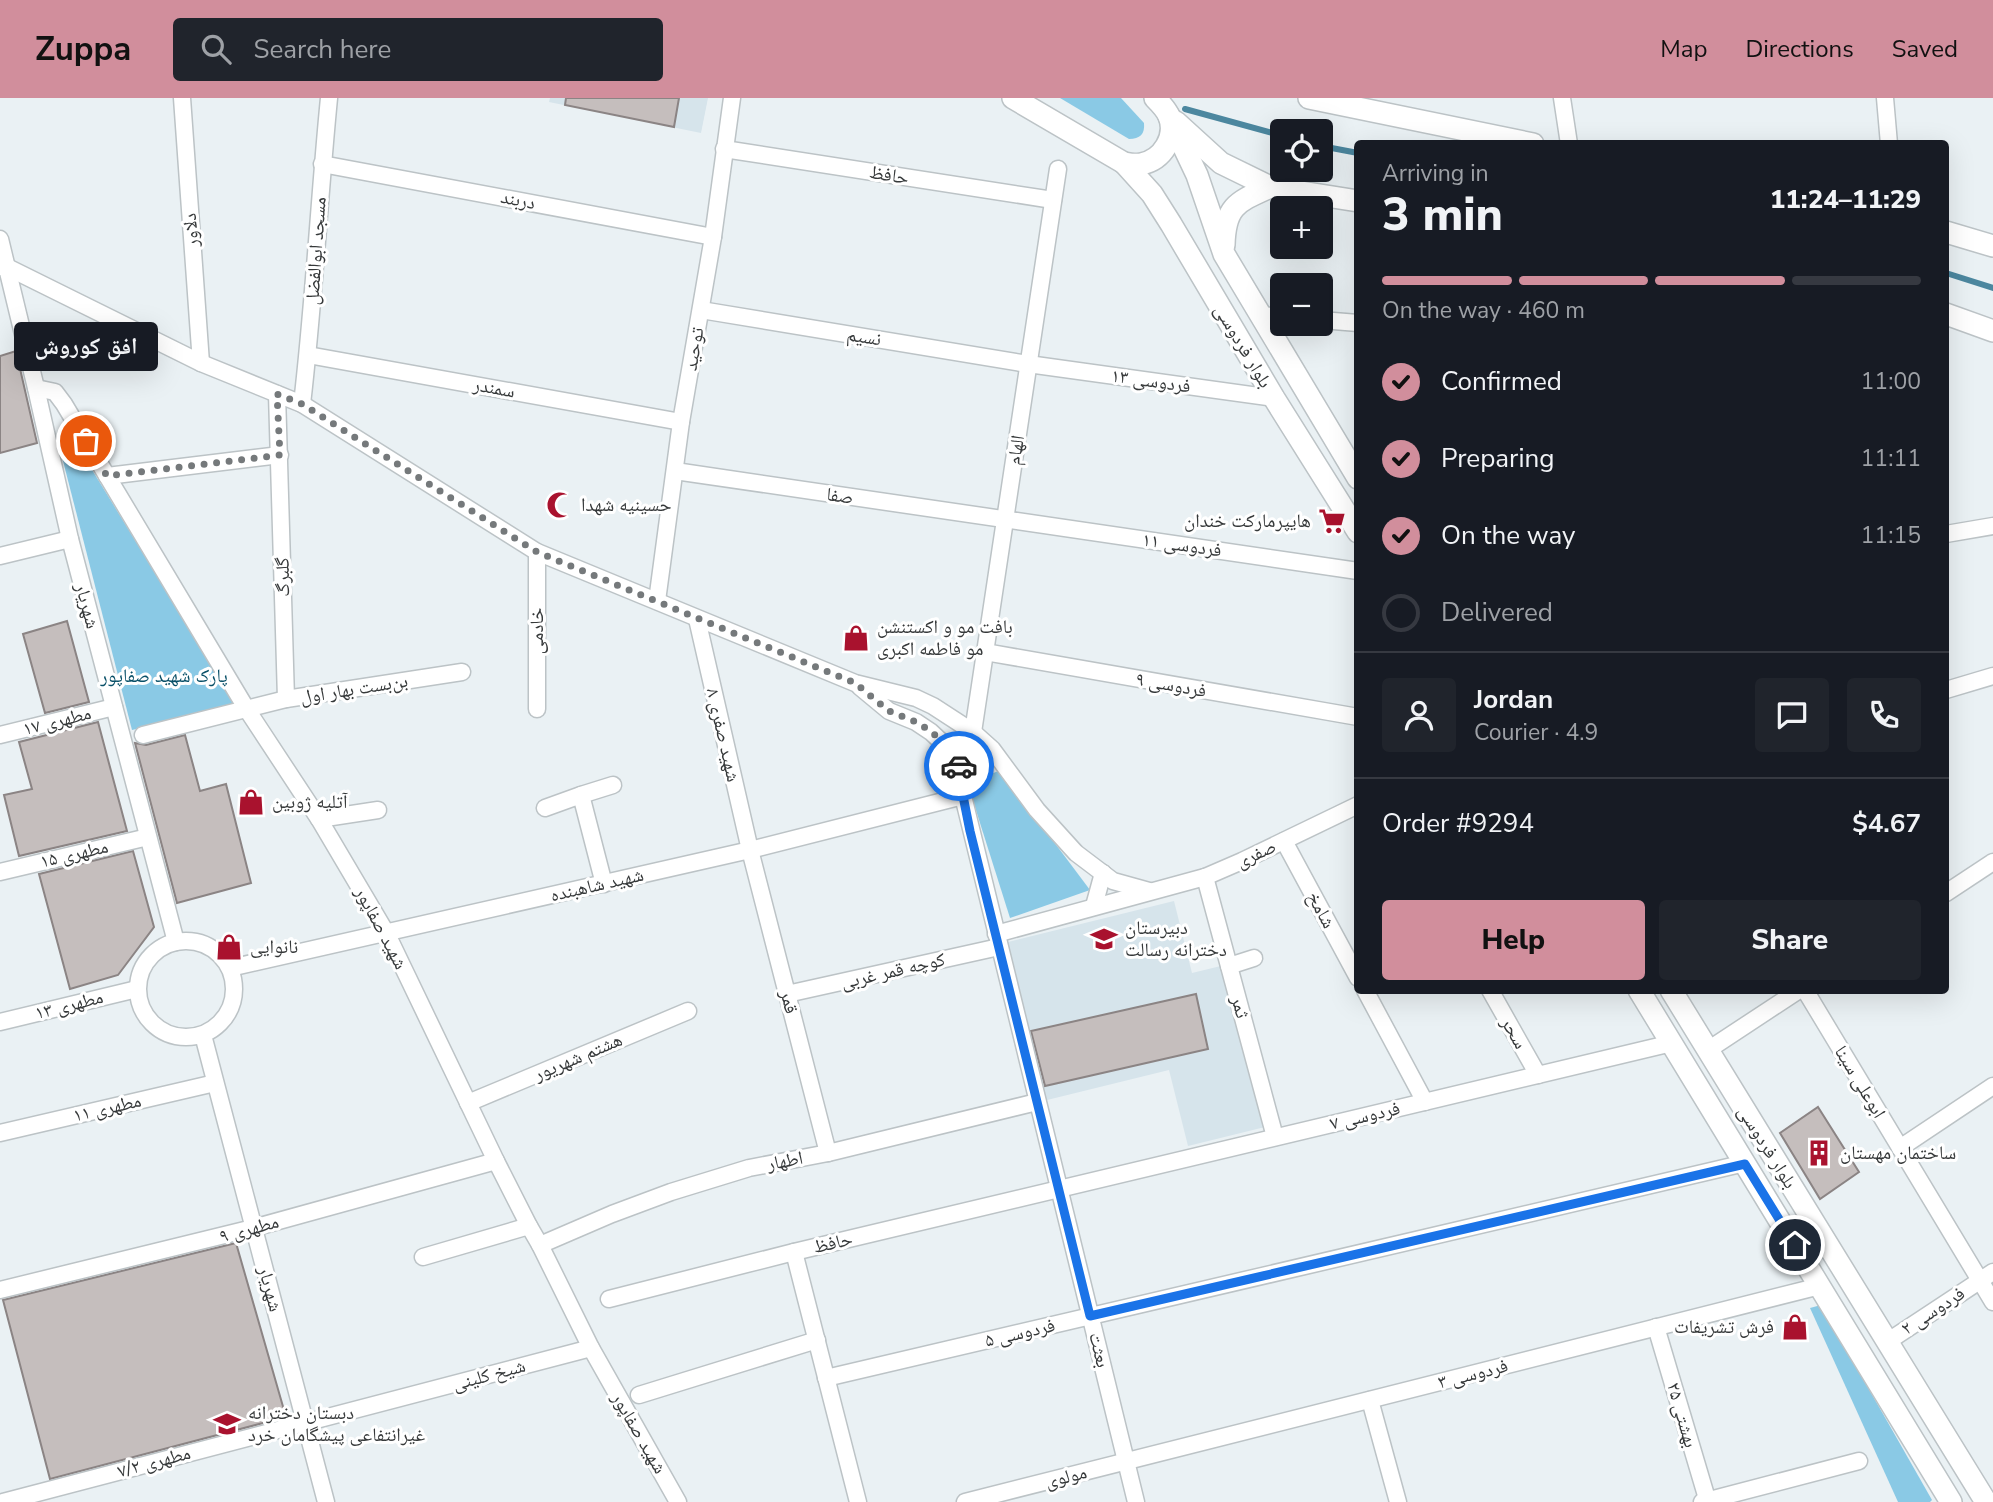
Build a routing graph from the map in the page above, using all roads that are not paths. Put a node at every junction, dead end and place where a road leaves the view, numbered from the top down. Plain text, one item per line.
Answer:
1 (182, 98) edge
2 (329, 98) edge
3 (732, 98) edge
4 (1013, 98) edge
5 (1155, 98) edge
6 (1309, 98) edge
7 (1562, 98) edge
8 (1885, 98) edge
9 (1169, 116) junction
10 (1514, 140) edge
11 (1568, 140) edge
12 (1889, 140) edge
13 (724, 149) junction
14 (1124, 163) junction
15 (322, 164) junction
16 (1058, 169) dead end
17 (1270, 187) junction
18 (1053, 200) junction
19 (1354, 200) edge
20 (1949, 233) edge
21 (713, 237) junction
22 (0, 240) edge
23 (1993, 246) edge
24 (1224, 254) junction
25 (3, 267) edge
26 (701, 310) junction
27 (1261, 315) junction
28 (1949, 315) edge
29 (1270, 316) edge
30 (1333, 321) edge
31 (1354, 323) edge
32 (1993, 331) edge
33 (308, 355) junction
34 (201, 363) junction
35 (1028, 364) junction
36 (36, 388) junction
37 (277, 394) junction
38 (1274, 398) junction
39 (302, 404) junction
40 (681, 422) junction
41 (280, 455) junction
42 (675, 471) junction
43 (1354, 471) edge
44 (107, 476) junction
45 (1005, 520) junction
46 (1354, 526) edge
47 (1993, 526) edge
48 (1949, 533) edge
49 (70, 539) junction
50 (537, 552) junction
51 (0, 556) edge
52 (1354, 570) edge
53 (657, 601) junction
54 (697, 619) junction
55 (985, 652) junction
56 (463, 672) dead end
57 (1993, 676) edge
58 (855, 683) junction
59 (1949, 689) edge
60 (286, 699) junction
61 (114, 708) junction
62 (246, 708) junction
63 (537, 709) dead end
64 (1354, 716) edge
65 (973, 732) junction
66 (0, 735) edge
67 (143, 735) dead end
68 (963, 772) junction
69 (613, 785) dead end
70 (581, 795) junction
71 (963, 796) junction
72 (1354, 806) edge
73 (545, 808) dead end
74 (378, 810) dead end
75 (319, 819) junction
76 (148, 837) junction
77 (1284, 841) junction
78 (750, 850) junction
79 (1993, 862) edge
80 (0, 872) edge
81 (1103, 873) junction
82 (1205, 877) junction
83 (604, 884) junction
84 (1149, 891) junction
85 (1949, 891) edge
86 (1094, 906) junction
87 (387, 934) junction
88 (997, 941) junction
89 (176, 942) junction
90 (1254, 958) dead end
91 (1229, 966) junction
92 (230, 968) junction
93 (1354, 971) edge
94 (137, 989) junction
95 (787, 994) junction
96 (1367, 994) edge
97 (1492, 994) edge
98 (1641, 994) edge
99 (1673, 994) edge
100 (1793, 994) edge
101 (1807, 994) edge
102 (688, 1010) dead end
103 (0, 1022) edge
104 (203, 1035) junction
105 (1672, 1043) junction
106 (1708, 1050) junction
107 (1538, 1075) junction
108 (215, 1083) junction
109 (1993, 1086) edge
110 (1037, 1101) junction
111 (1425, 1102) junction
112 (468, 1103) junction
113 (0, 1133) edge
114 (1275, 1137) junction
115 (1900, 1148) junction
116 (828, 1153) junction
117 (496, 1161) junction
118 (1745, 1164) junction
119 (1059, 1189) junction
120 (529, 1226) junction
121 (253, 1228) junction
122 (540, 1245) junction
123 (794, 1252) junction
124 (423, 1257) dead end
125 (1986, 1276) edge
126 (1820, 1286) junction
127 (0, 1290) edge
128 (609, 1299) dead end
129 (1993, 1303) edge
130 (1090, 1316) junction
131 (1656, 1327) junction
132 (817, 1340) junction
133 (1886, 1342) junction
134 (591, 1348) junction
135 (826, 1378) junction
136 (639, 1395) dead end
137 (1370, 1400) junction
138 (305, 1422) junction
139 (1126, 1461) junction
140 (1859, 1461) dead end
141 (1938, 1479) junction
142 (1974, 1483) junction
143 (1993, 1494) edge
144 (4, 1502) edge
145 (326, 1502) edge
146 (678, 1502) edge
147 (858, 1502) edge
148 (965, 1502) edge
149 (1136, 1502) edge
150 (1398, 1502) edge
151 (1706, 1502) edge
152 (1939, 1502) edge
153 (1951, 1502) edge
154 (1986, 1502) edge

1 - 34 street, دلاور
2 - 15 street, مسجد ابوالفضل
3 - 13 street, توحید
4 - 14 main road, بلوار فردوسی
5 - 9 main road
6 - 10 main road
7 - 11 street
8 - 12 street
9 - 14 main road
9 - 17 main road
9 - 24 main road, بلوار فردوسی
13 - 18 street, حافظ
13 - 21 street, توحید
14 - 38 main road, بلوار فردوسی
15 - 21 street, دربند
15 - 33 street, مسجد ابوالفضل
16 - 18 street, الهام
17 - 19 main road
17 - 24 main road
18 - 35 street, الهام
20 - 23 main road
21 - 26 street, توحید
22 - 25 street, شهریار
24 - 27 main road, بلوار فردوسی
25 - 34 street
25 - 36 street, شهریار
26 - 35 street, نسیم
26 - 40 street, توحید
27 - 29 street
27 - 43 main road, بلوار فردوسی
28 - 32 main road
30 - 31 street
33 - 39 street, مسجد ابوالفضل
33 - 40 street, سمندر
34 - 37 street
35 - 38 street, فردوسی ۱۳
35 - 45 street, الهام
36 - 44 street, شهید صفاپور
36 - 49 street, شهریار
37 - 39 street
37 - 41 street, گلبرگ
38 - 46 main road, بلوار فردوسی
39 - 50 street
40 - 42 street, توحید
41 - 44 street
41 - 60 street, گلبرگ
42 - 45 street, صفا
42 - 53 street, توحید
44 - 62 street, شهید صفاپور
45 - 52 street, فردوسی ۱۱
45 - 55 street, الهام
47 - 48 street
49 - 51 street
49 - 61 street, شهریار
50 - 53 street
50 - 63 street, خادمی
53 - 54 street
54 - 58 street
54 - 78 street, شهید صفری ۸
55 - 64 street, فردوسی ۹
55 - 65 street, الهام
56 - 60 street, بن‌بست بهار اول
57 - 59 street
58 - 65 street
58 - 68 street
60 - 62 street, بن‌بست بهار اول
61 - 66 street, مطهری ۱۷
61 - 76 street, شهریار
62 - 67 street, بن‌بست بهار اول
62 - 75 street, شهید صفاپور
65 - 68 street, الهام
65 - 81 street
68 - 71 street, بعثت
69 - 70 street
70 - 73 street
70 - 83 street
71 - 78 street, شهید شاهبنده
71 - 88 street, بعثت
72 - 77 street, صفری
74 - 75 street
75 - 87 street, شهید صفاپور
76 - 80 street, مطهری ۱۵
76 - 89 street, شهریار
77 - 82 street, صفری
77 - 93 street, شامخ
78 - 83 street, شهید شاهبنده
78 - 95 street, قمر
79 - 85 street
81 - 84 street
81 - 86 street
82 - 84 street, صفری
82 - 91 street, ثمر
83 - 87 street, شهید شاهبنده
84 - 86 street, صفری
86 - 88 street, کوچه قمر غربی
87 - 92 street, شهید شاهبنده
87 - 112 street, شهید صفاپور
88 - 95 street, کوچه قمر غربی
88 - 110 street, بعثت
89 - 92 street
89 - 94 street
90 - 91 street
91 - 114 street, ثمر
92 - 104 street
94 - 103 street, مطهری ۱۳
94 - 104 street
95 - 116 street, قمر
96 - 111 street
97 - 107 street, سحر
98 - 105 main road, بلوار فردوسی
99 - 106 main road, بلوار فردوسی
100 - 106 street
101 - 115 street, ابوعلی سینا
102 - 112 street, هشتم شهریور
104 - 108 street, شهریار
105 - 107 street, فردوسی ۷
105 - 118 main road, بلوار فردوسی
106 - 133 main road, بلوار فردوسی
107 - 111 street, فردوسی ۷
108 - 113 street, مطهری ۱۱
108 - 121 street, شهریار
109 - 115 street
110 - 116 street, اطهار
110 - 119 street, بعثت
111 - 114 street, فردوسی ۷
112 - 117 street, شهید صفاپور
114 - 119 street, فردوسی ۷
115 - 125 street, ابوعلی سینا
116 - 122 street, اطهار
117 - 120 street, شهید صفاپور
117 - 121 street, مطهری ۹
118 - 126 main road, بلوار فردوسی
118 - 130 street, فردوسی ۵
119 - 123 street, حافظ
119 - 130 street, بعثت
120 - 122 street, شهید صفاپور
120 - 124 street
121 - 127 street, مطهری ۹
121 - 138 street, شهریار
122 - 134 street, شهید صفاپور
123 - 128 street, حافظ
123 - 132 street
125 - 129 street, ابوعلی سینا
125 - 133 street, فردوسی ۲
126 - 131 street, فردوسی ۳
126 - 141 main road, بلوار فردوسی
130 - 135 street, فردوسی ۵
130 - 139 street, بعثت
131 - 137 street, فردوسی ۳
131 - 151 street, بهشتی ۲۵
132 - 135 street
132 - 136 street
133 - 142 main road, بلوار فردوسی
134 - 138 street, شیخ کلینی
134 - 146 street, شهید صفاپور
135 - 147 street
137 - 139 street, فردوسی ۳
137 - 150 street
138 - 144 street, مطهری ۷/۲
138 - 145 street, شهریار
139 - 148 street, مولوی
139 - 149 street, بعثت
140 - 151 street
141 - 152 main road
141 - 153 main road, بلوار فردوسی
142 - 143 main road
142 - 154 main road, بلوار فردوسی

